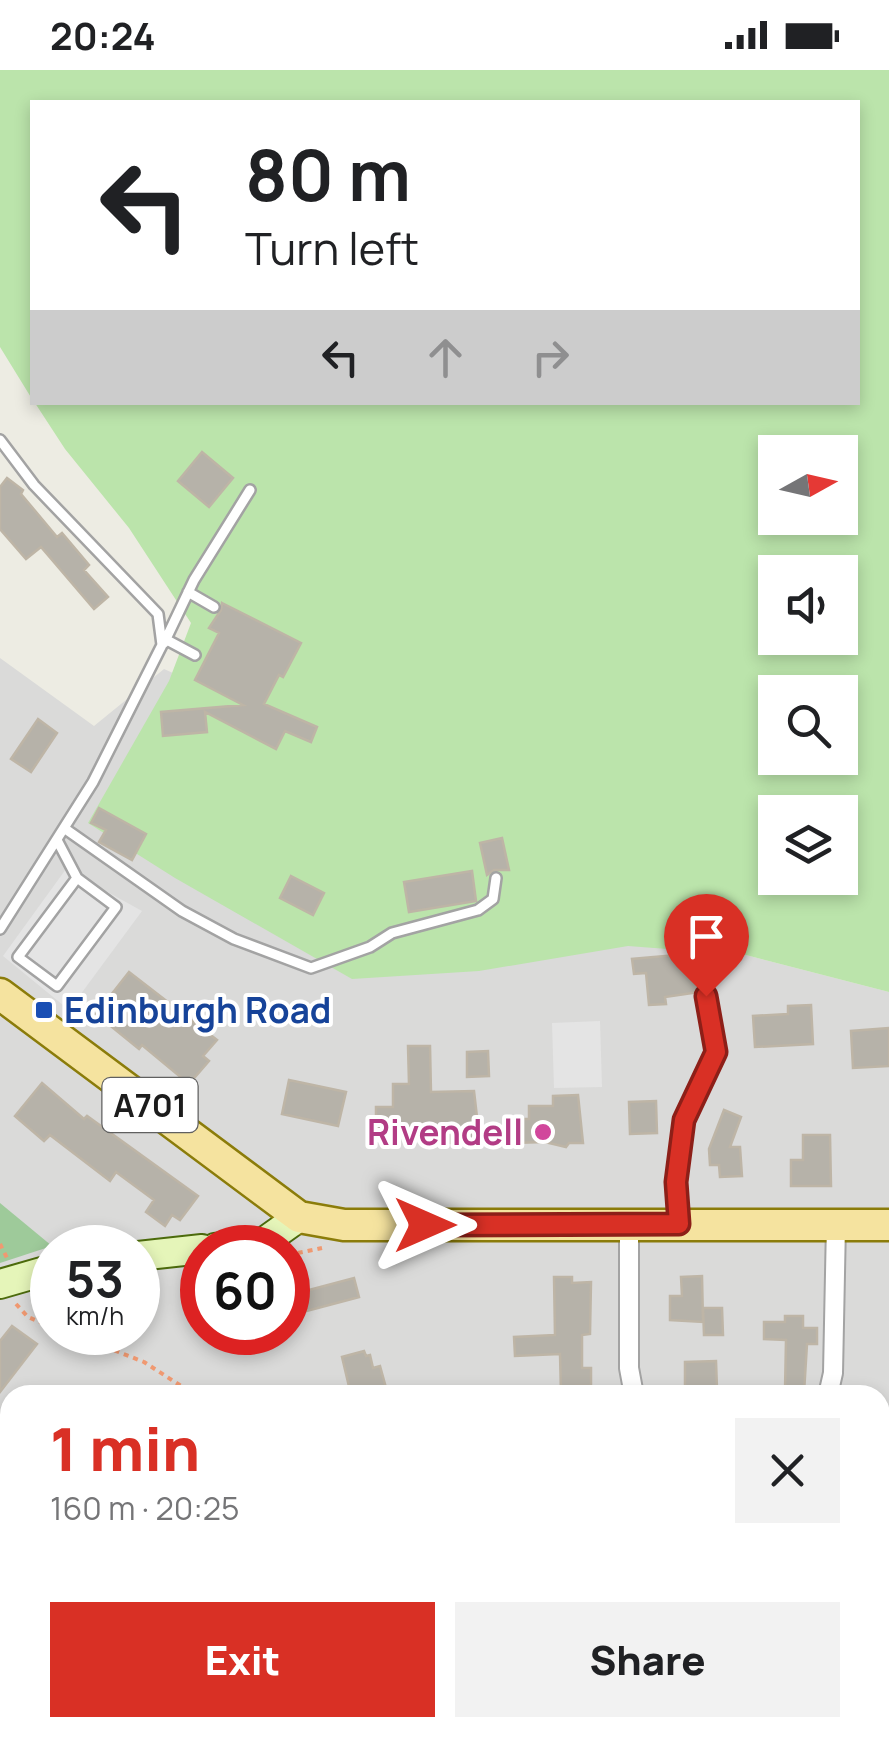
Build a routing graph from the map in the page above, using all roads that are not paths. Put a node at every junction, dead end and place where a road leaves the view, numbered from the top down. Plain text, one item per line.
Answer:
1 (0, 440) edge
2 (250, 490) dead end
3 (188, 592) junction
4 (214, 607) dead end
5 (164, 642) junction
6 (196, 655) dead end
7 (64, 828) junction
8 (56, 840) junction
9 (77, 878) junction
10 (496, 878) dead end
11 (0, 928) edge
12 (0, 994) edge
13 (706, 996) dead end
14 (299, 1217) junction
15 (679, 1224) junction
16 (836, 1224) junction
17 (288, 1225) edge
18 (629, 1225) junction
19 (889, 1225) edge
20 (30, 1276) edge
21 (0, 1284) edge
22 (632, 1385) edge
23 (831, 1385) edge

1 - 5 lane
2 - 3 lane
3 - 4 lane
3 - 5 lane
5 - 6 lane
5 - 7 lane
7 - 8 lane
7 - 10 lane
8 - 9 lane
8 - 11 lane
9 - 9 lane
12 - 14 main road, A701
13 - 15 lane
14 - 17 street
14 - 18 main road, A701
15 - 16 main road, A701
15 - 18 main road, A701
16 - 19 main road, A701
16 - 23 street
18 - 22 street
20 - 21 street

